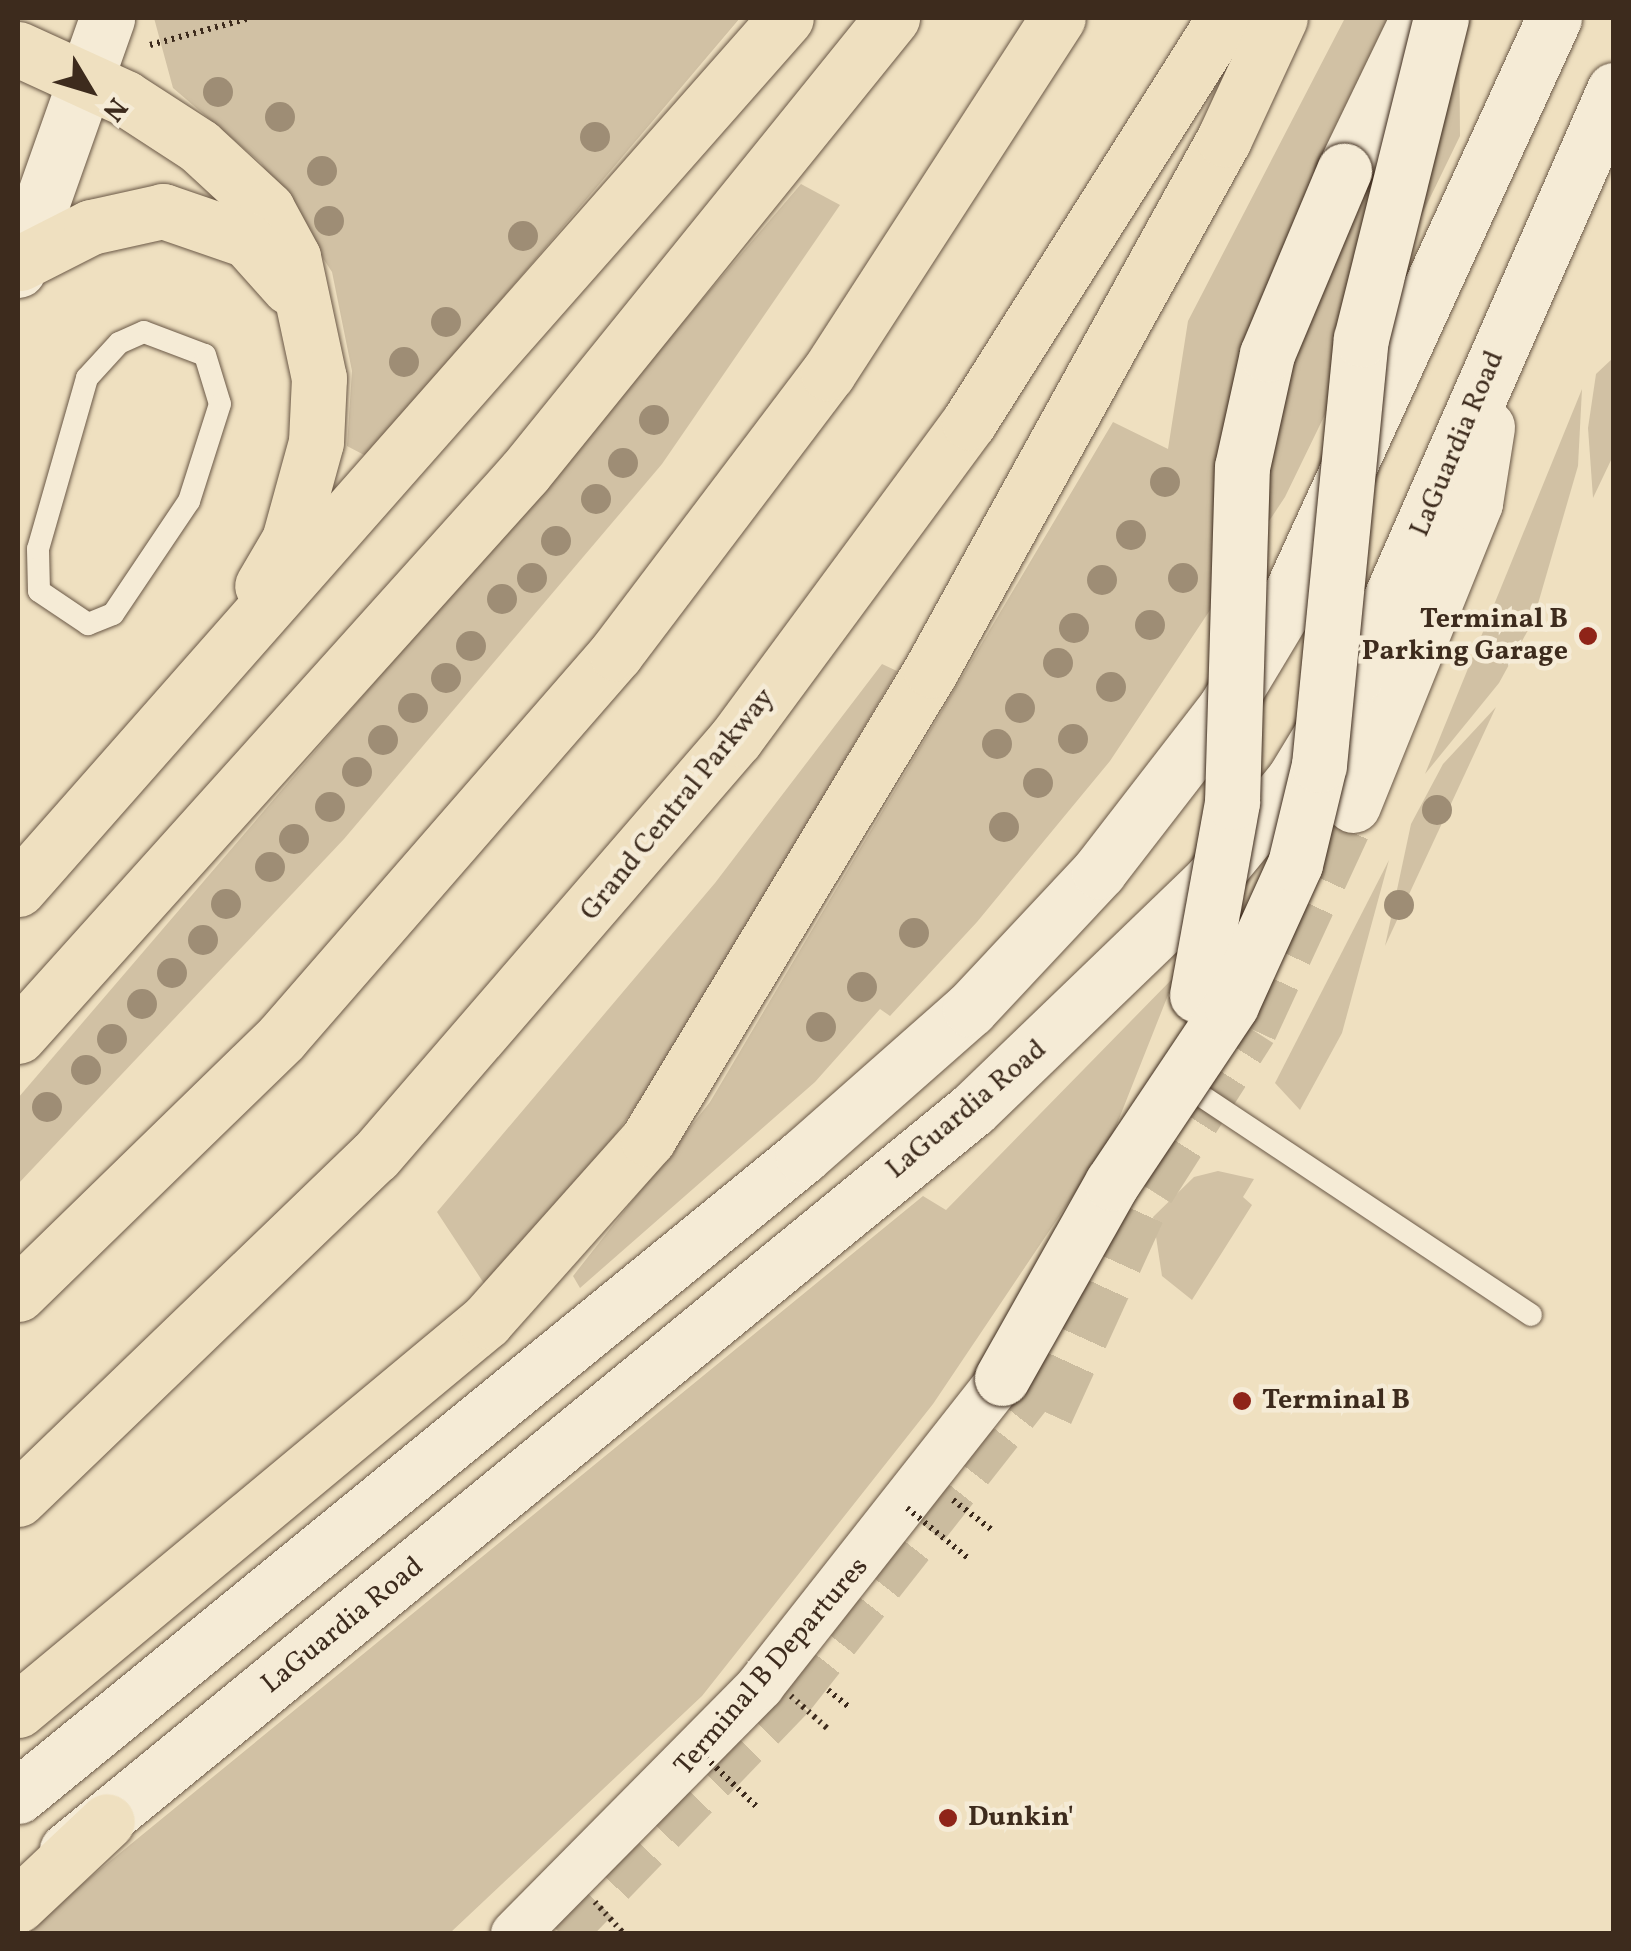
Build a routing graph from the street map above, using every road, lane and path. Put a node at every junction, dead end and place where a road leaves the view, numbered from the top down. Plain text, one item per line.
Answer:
1 (250, 18) edge
2 (786, 18) edge
3 (892, 18) edge
4 (1058, 18) edge
5 (1224, 18) edge
6 (1280, 18) edge
7 (1418, 18) edge
8 (1441, 18) edge
9 (1554, 18) edge
10 (95, 43) edge
11 (18, 50) edge
12 (1614, 90) edge
13 (19, 266) edge
14 (313, 333) junction
15 (1501, 340) junction
16 (39, 591) junction
17 (18, 602) edge
18 (1354, 805) tunnel mouth
19 (24, 882) edge
20 (1197, 995) dead end
21 (18, 1036) edge
22 (1206, 1099) dead end
23 (18, 1294) edge
24 (1531, 1315) dead end
25 (1002, 1378) joint
26 (18, 1498) edge
27 (930, 1504) junction
28 (992, 1530) dead end
29 (969, 1559) dead end
30 (828, 1690) dead end
31 (791, 1696) dead end
32 (848, 1706) dead end
33 (18, 1710) edge
34 (828, 1729) dead end
35 (700, 1752) junction
36 (18, 1796) edge
37 (758, 1808) dead end
38 (107, 1821) junction
39 (18, 1886) edge
40 (594, 1902) dead end
41 (18, 1905) edge
42 (515, 1934) edge
43 (624, 1934) edge

1 - 10 path
2 - 19 highway
3 - 21 highway
4 - 23 highway
5 - 26 highway, Grand Central Parkway
6 - 33 highway
7 - 20 street, bridge
8 - 25 street, bridge
9 - 36 street
10 - 11 highway
10 - 13 street
10 - 14 highway
12 - 15 street, LaGuardia Road
13 - 14 highway
14 - 19 highway
15 - 18 street
15 - 38 street, LaGuardia Road
16 - 16 lane
16 - 17 lane
22 - 24 lane
25 - 27 street, Terminal B Departures
27 - 28 path, bridge
27 - 29 path, bridge
27 - 35 street, Terminal B Departures
30 - 32 path
31 - 34 path, bridge
35 - 37 path, bridge
35 - 42 street, Terminal B Departures
38 - 39 street, LaGuardia Road
38 - 41 highway
40 - 43 path, bridge

